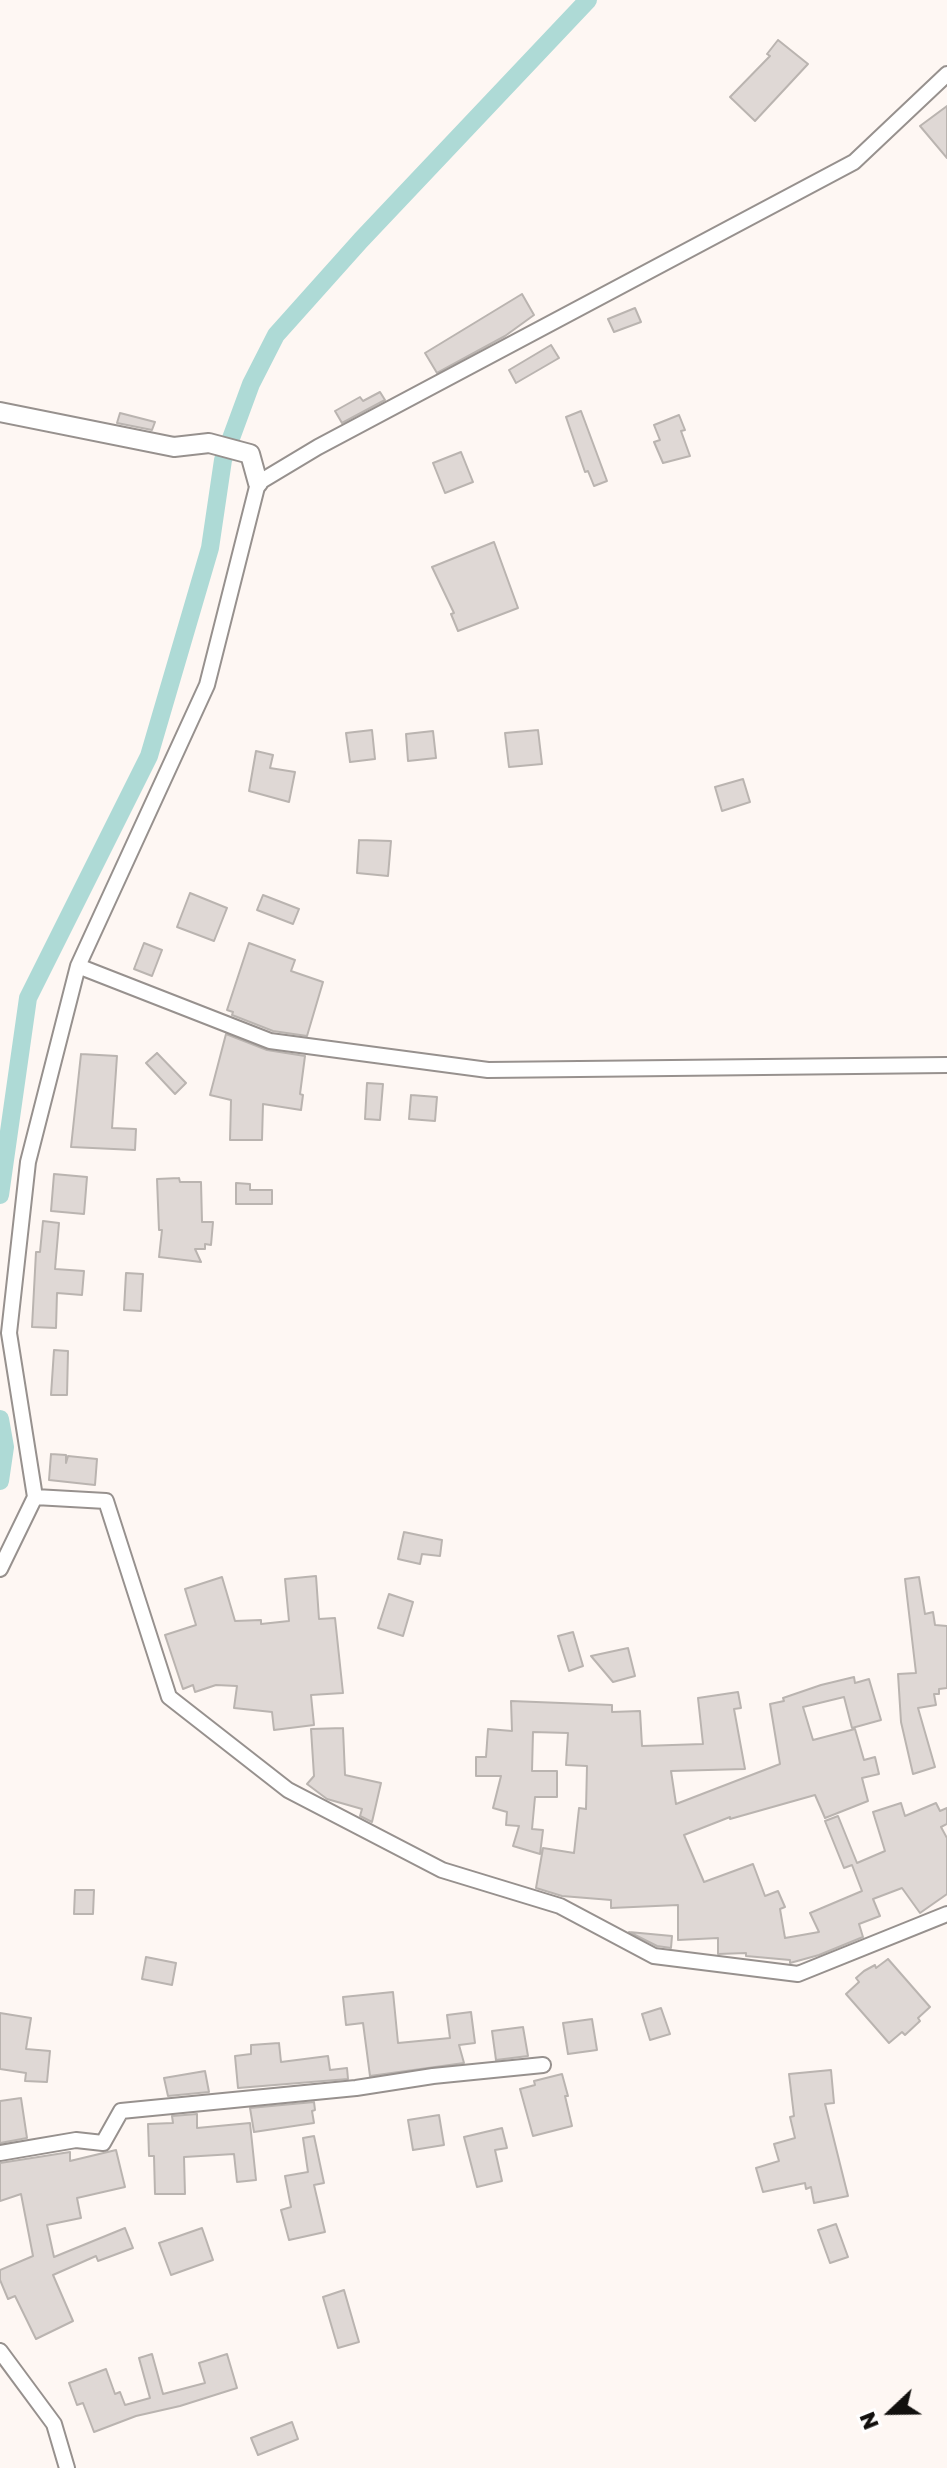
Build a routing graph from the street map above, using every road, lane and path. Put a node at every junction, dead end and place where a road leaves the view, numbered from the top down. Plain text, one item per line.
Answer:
1 (947, 74) edge
2 (0, 412) edge
3 (258, 483) junction
4 (78, 966) junction
5 (947, 1065) edge
6 (35, 1497) junction
7 (0, 1569) edge
8 (947, 1914) edge
9 (543, 2065) dead end
10 (0, 2153) edge
11 (0, 2351) edge
12 (67, 2468) edge

1 - 3 street
2 - 3 street
3 - 4 street
4 - 5 street
4 - 6 street
6 - 7 street
6 - 8 street
9 - 10 street
11 - 12 street

